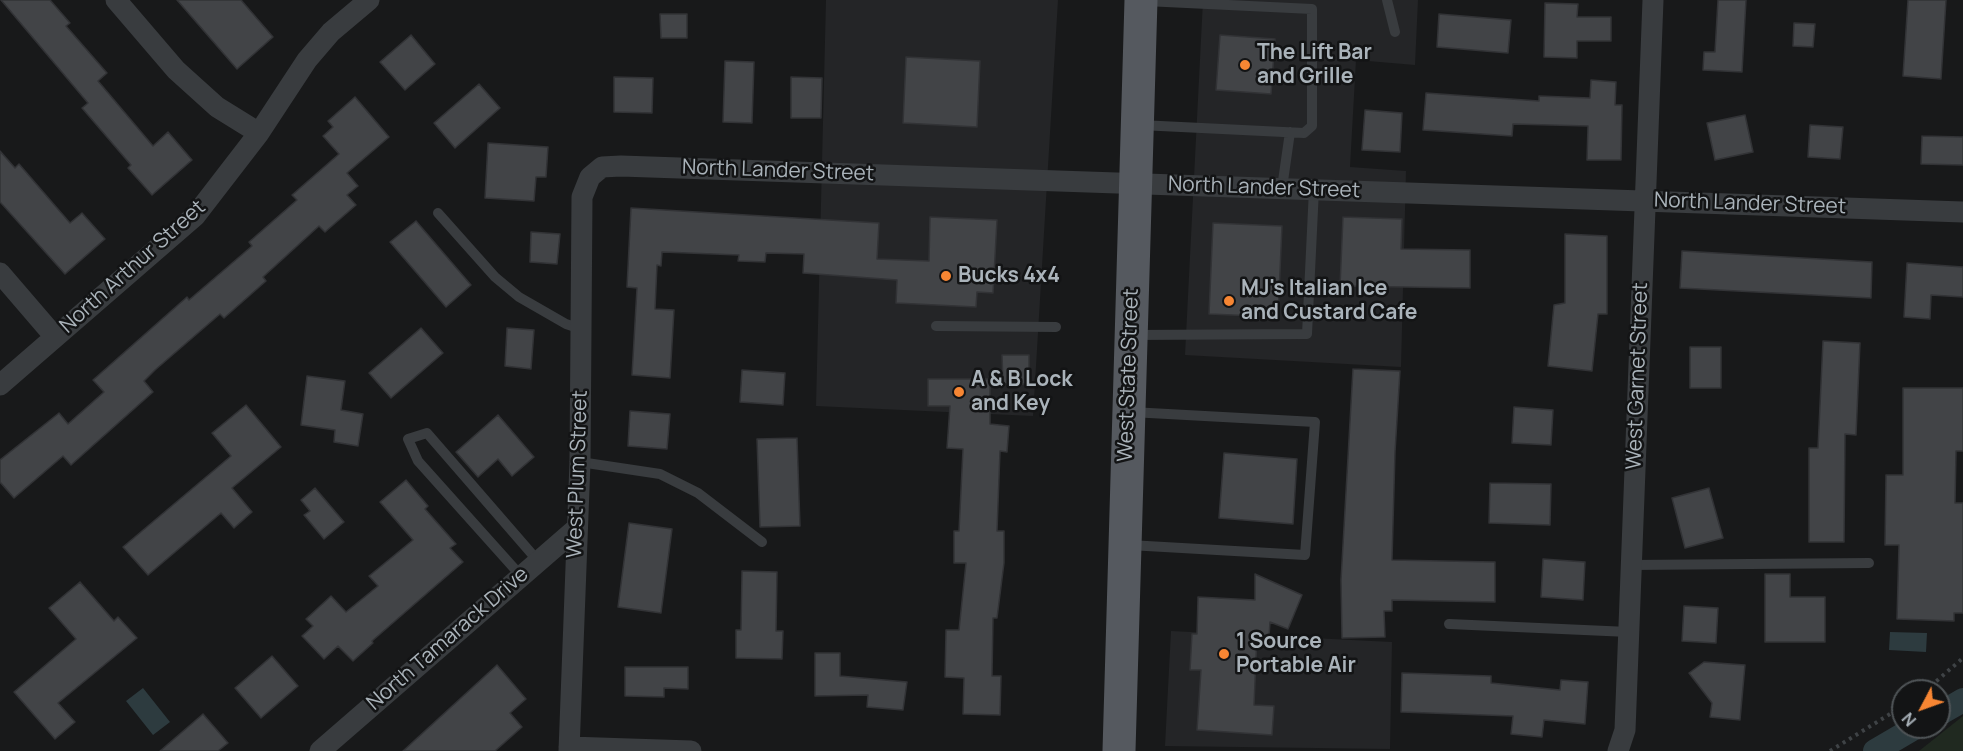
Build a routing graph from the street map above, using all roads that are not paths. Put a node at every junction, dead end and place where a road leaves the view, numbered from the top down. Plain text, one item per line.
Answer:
1 (116, 0) edge
2 (369, 0) edge
3 (1141, 0) edge
4 (1387, 0) edge
5 (1653, 0) edge
6 (1395, 32) dead end
7 (1137, 125) junction
8 (1290, 132) junction
9 (259, 133) junction
10 (1134, 183) junction
11 (1282, 188) junction
12 (1314, 189) junction
13 (582, 197) joint
14 (1645, 201) junction
15 (1963, 212) edge
16 (438, 213) dead end
17 (0, 273) edge
18 (936, 326) dead end
19 (1056, 327) dead end
20 (581, 329) junction
21 (1130, 335) junction
22 (55, 337) junction
23 (0, 385) edge
24 (1128, 412) junction
25 (580, 462) junction
26 (577, 528) junction
27 (762, 542) dead end
28 (1125, 545) junction
29 (538, 561) junction
30 (1869, 562) dead end
31 (1631, 565) junction
32 (521, 576) junction
33 (1449, 624) dead end
34 (1629, 632) junction
35 (569, 749) edge
36 (320, 751) edge
37 (691, 751) edge
38 (1119, 751) edge
39 (1618, 751) edge

1 - 9 street
2 - 9 street, North Arthur Street
3 - 7 main road, West State Street
3 - 8 lane
4 - 6 lane
5 - 14 street, West Garnet Street
7 - 8 lane
7 - 10 main road, West State Street
8 - 11 lane
9 - 22 street, North Arthur Street
10 - 11 street, North Lander Street
10 - 13 street, North Lander Street
10 - 21 main road, West State Street
11 - 12 street, North Lander Street
12 - 14 street, North Lander Street
12 - 21 lane
13 - 20 street, West Plum Street
14 - 15 street, North Lander Street
14 - 31 street, West Garnet Street
16 - 20 lane
17 - 22 street
18 - 19 lane
20 - 25 street, West Plum Street
21 - 24 main road, West State Street
22 - 23 street, North Arthur Street
24 - 28 main road, West State Street
24 - 28 lane
25 - 26 street, West Plum Street
25 - 27 lane
26 - 29 street, North Tamarack Drive
26 - 35 street, West Plum Street
28 - 38 main road, West State Street
29 - 32 street, North Tamarack Drive
29 - 32 lane
30 - 31 lane
31 - 34 street, West Garnet Street
32 - 36 street, North Tamarack Drive
33 - 34 lane
34 - 39 street, West Garnet Street
35 - 37 street

